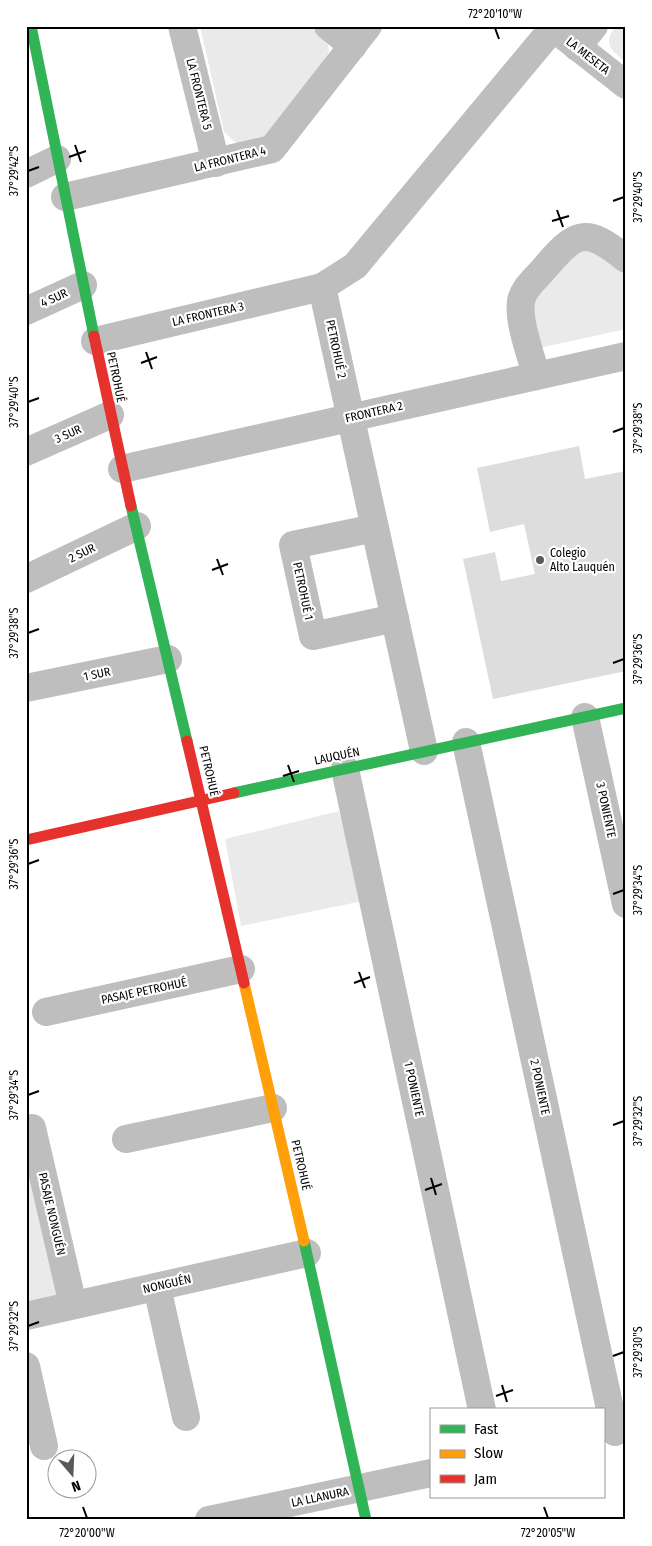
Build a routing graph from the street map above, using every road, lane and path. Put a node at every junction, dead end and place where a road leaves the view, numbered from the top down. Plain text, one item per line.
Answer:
1 (182, 26) edge
2 (328, 26) edge
3 (552, 27) edge
4 (30, 28) edge
5 (361, 36) edge
6 (585, 37) edge
7 (626, 85) edge
8 (57, 159) junction
9 (216, 163) junction
10 (26, 174) edge
11 (65, 197) junction
12 (626, 259) edge
13 (83, 285) junction
14 (322, 287) junction
15 (26, 311) edge
16 (94, 340) junction
17 (626, 356) edge
18 (536, 376) junction
19 (110, 415) junction
20 (351, 418) junction
21 (26, 452) edge
22 (122, 469) junction
23 (137, 526) junction
24 (375, 528) junction
25 (26, 580) edge
26 (394, 618) junction
27 (168, 659) junction
28 (26, 688) edge
29 (626, 708) edge
30 (586, 717) junction
31 (466, 742) junction
32 (424, 751) junction
33 (345, 769) junction
34 (201, 801) junction
35 (26, 840) edge
36 (626, 904) edge
37 (241, 969) junction
38 (46, 1012) dead end
39 (273, 1108) junction
40 (26, 1129) edge
41 (126, 1139) dead end
42 (307, 1253) junction
43 (157, 1286) junction
44 (73, 1306) junction
45 (26, 1316) edge
46 (26, 1366) edge
47 (482, 1408) edge
48 (186, 1417) dead end
49 (615, 1432) edge
50 (44, 1446) dead end
51 (430, 1473) edge
52 (358, 1489) junction
53 (208, 1520) edge
54 (366, 1520) edge

1 - 9 street, LA FRONTERA 5
2 - 5 street
3 - 6 street, LA MESETA
3 - 14 street
4 - 8 street, PETROHUÉ
5 - 9 street, LA FRONTERA 4
6 - 7 street, LA MESETA
8 - 10 street
8 - 11 street, PETROHUÉ
9 - 11 street, LA FRONTERA 4
11 - 13 street, PETROHUÉ
12 - 18 street
13 - 15 street, 4 SUR
13 - 16 street, PETROHUÉ
14 - 16 street, LA FRONTERA 3
14 - 20 street, PETROHUÉ 2
16 - 19 street, PETROHUÉ
17 - 18 street, FRONTERA 2
18 - 20 street, FRONTERA 2
19 - 21 street, 3 SUR
19 - 22 street, PETROHUÉ
20 - 22 street, FRONTERA 2
20 - 24 street, PETROHUÉ 2
22 - 23 street, PETROHUÉ
23 - 25 street, 2 SUR
23 - 27 street, PETROHUÉ
24 - 26 street, PETROHUÉ 2
24 - 26 street, PETROHUÉ 1
26 - 32 street, PETROHUÉ 2
27 - 28 street, 1 SUR
27 - 34 street, PETROHUÉ
29 - 30 street, LAUQUÉN
30 - 31 street, LAUQUÉN
30 - 36 street, 3 PONIENTE
31 - 32 street, LAUQUÉN
31 - 49 street, 2 PONIENTE
32 - 33 street, LAUQUÉN
33 - 34 street, LAUQUÉN
33 - 47 street, 1 PONIENTE
34 - 35 street, LAUQUÉN
34 - 37 street, PETROHUÉ
37 - 38 street, PASAJE PETROHUÉ
37 - 39 street, PETROHUÉ
39 - 41 street
39 - 42 street, PETROHUÉ
40 - 44 street, PASAJE NONGUÉN
42 - 43 street, NONGUÉN
42 - 52 street, PETROHUÉ
43 - 44 street, NONGUÉN
43 - 48 street
44 - 45 street, NONGUÉN
46 - 50 street
51 - 52 street, LA LLANURA
52 - 53 street, LA LLANURA
52 - 54 street, PETROHUÉ

